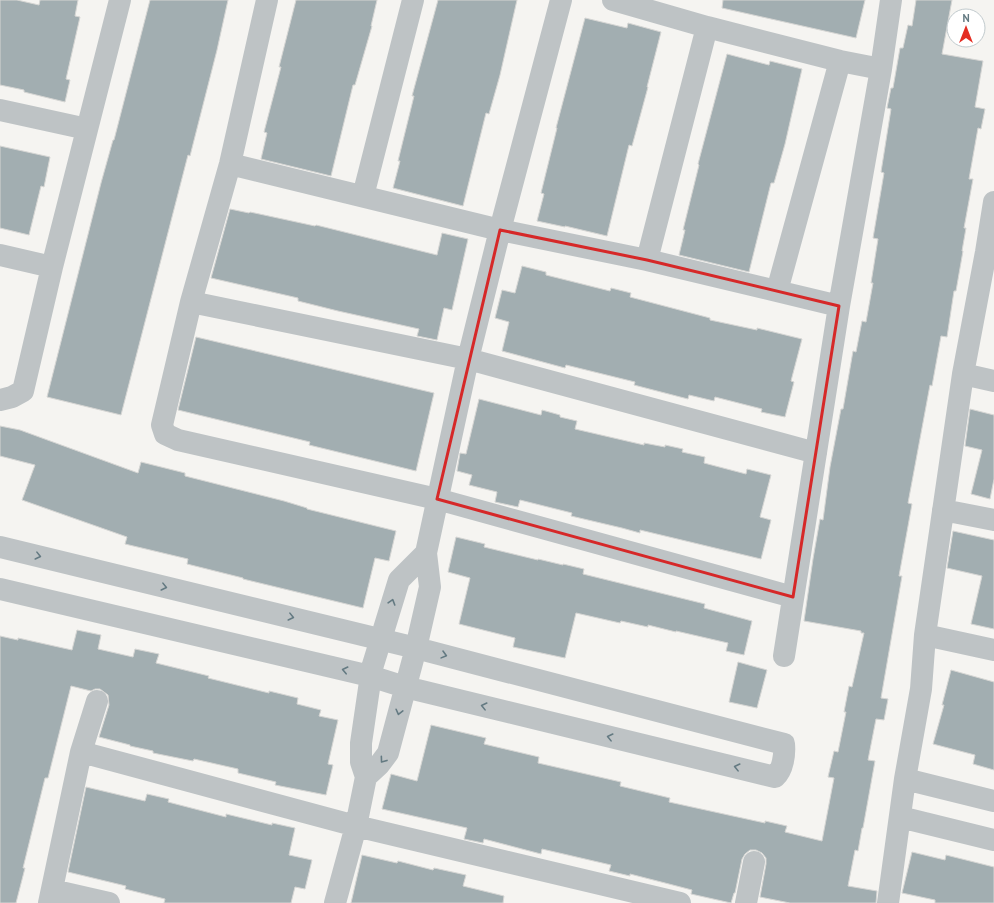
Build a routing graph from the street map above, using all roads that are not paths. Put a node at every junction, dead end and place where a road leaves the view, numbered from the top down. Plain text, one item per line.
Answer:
1 (120, 0) edge
2 (267, 0) edge
3 (413, 0) edge
4 (561, 0) edge
5 (891, 0) edge
6 (622, 1) edge
7 (707, 27) junction
8 (840, 61) junction
9 (881, 69) junction
10 (0, 110) edge
11 (87, 129) junction
12 (230, 164) junction
13 (364, 196) junction
14 (993, 212) edge
15 (500, 230) junction
16 (990, 253) edge
17 (0, 255) edge
18 (647, 260) junction
19 (52, 267) junction
20 (777, 291) junction
21 (191, 302) junction
22 (839, 306) junction
23 (468, 359) junction
24 (963, 374) junction
25 (994, 381) edge
26 (0, 400) edge
27 (816, 453) junction
28 (437, 499) junction
29 (944, 510) junction
30 (994, 520) edge
31 (0, 547) edge
32 (426, 553) junction
33 (0, 589) edge
34 (793, 597) junction
35 (925, 635) junction
36 (994, 650) edge
37 (784, 656) dead end
38 (374, 660) junction
39 (410, 670) junction
40 (96, 701) dead end
41 (81, 752) junction
42 (366, 777) junction
43 (902, 798) junction
44 (994, 800) edge
45 (356, 826) junction
46 (994, 840) edge
47 (754, 862) dead end
48 (50, 896) edge
49 (109, 903) edge
50 (335, 903) edge
51 (680, 903) edge
52 (746, 903) edge
53 (888, 903) edge

1 - 11 street
2 - 12 street
3 - 13 street
4 - 15 street
5 - 9 street
6 - 7 street
7 - 8 street
7 - 18 street
8 - 9 street
8 - 20 street
9 - 22 street
10 - 11 street
11 - 19 street
12 - 13 street
12 - 21 street
13 - 15 street
14 - 16 street
15 - 18 street
15 - 23 street
16 - 24 street
17 - 19 street
18 - 20 street
19 - 26 street
20 - 22 street
21 - 23 street
21 - 28 street
22 - 27 street
23 - 27 street
23 - 28 street
24 - 25 street
24 - 29 street
27 - 34 street
28 - 32 street
28 - 34 street
29 - 30 street
29 - 35 street
31 -> 38 street
38 -> 32 street
32 - 39 street
38 -> 33 street
34 - 37 street
35 - 36 street
35 - 43 street
38 - 39 street
38 - 39 street
38 - 42 street
39 -> 39 street
39 -> 42 street
40 - 41 street
41 - 45 street
41 - 48 street
42 - 45 street
43 - 44 street
43 - 46 street
43 - 53 street
45 - 50 street
45 - 51 street
47 - 52 street
48 - 49 street

